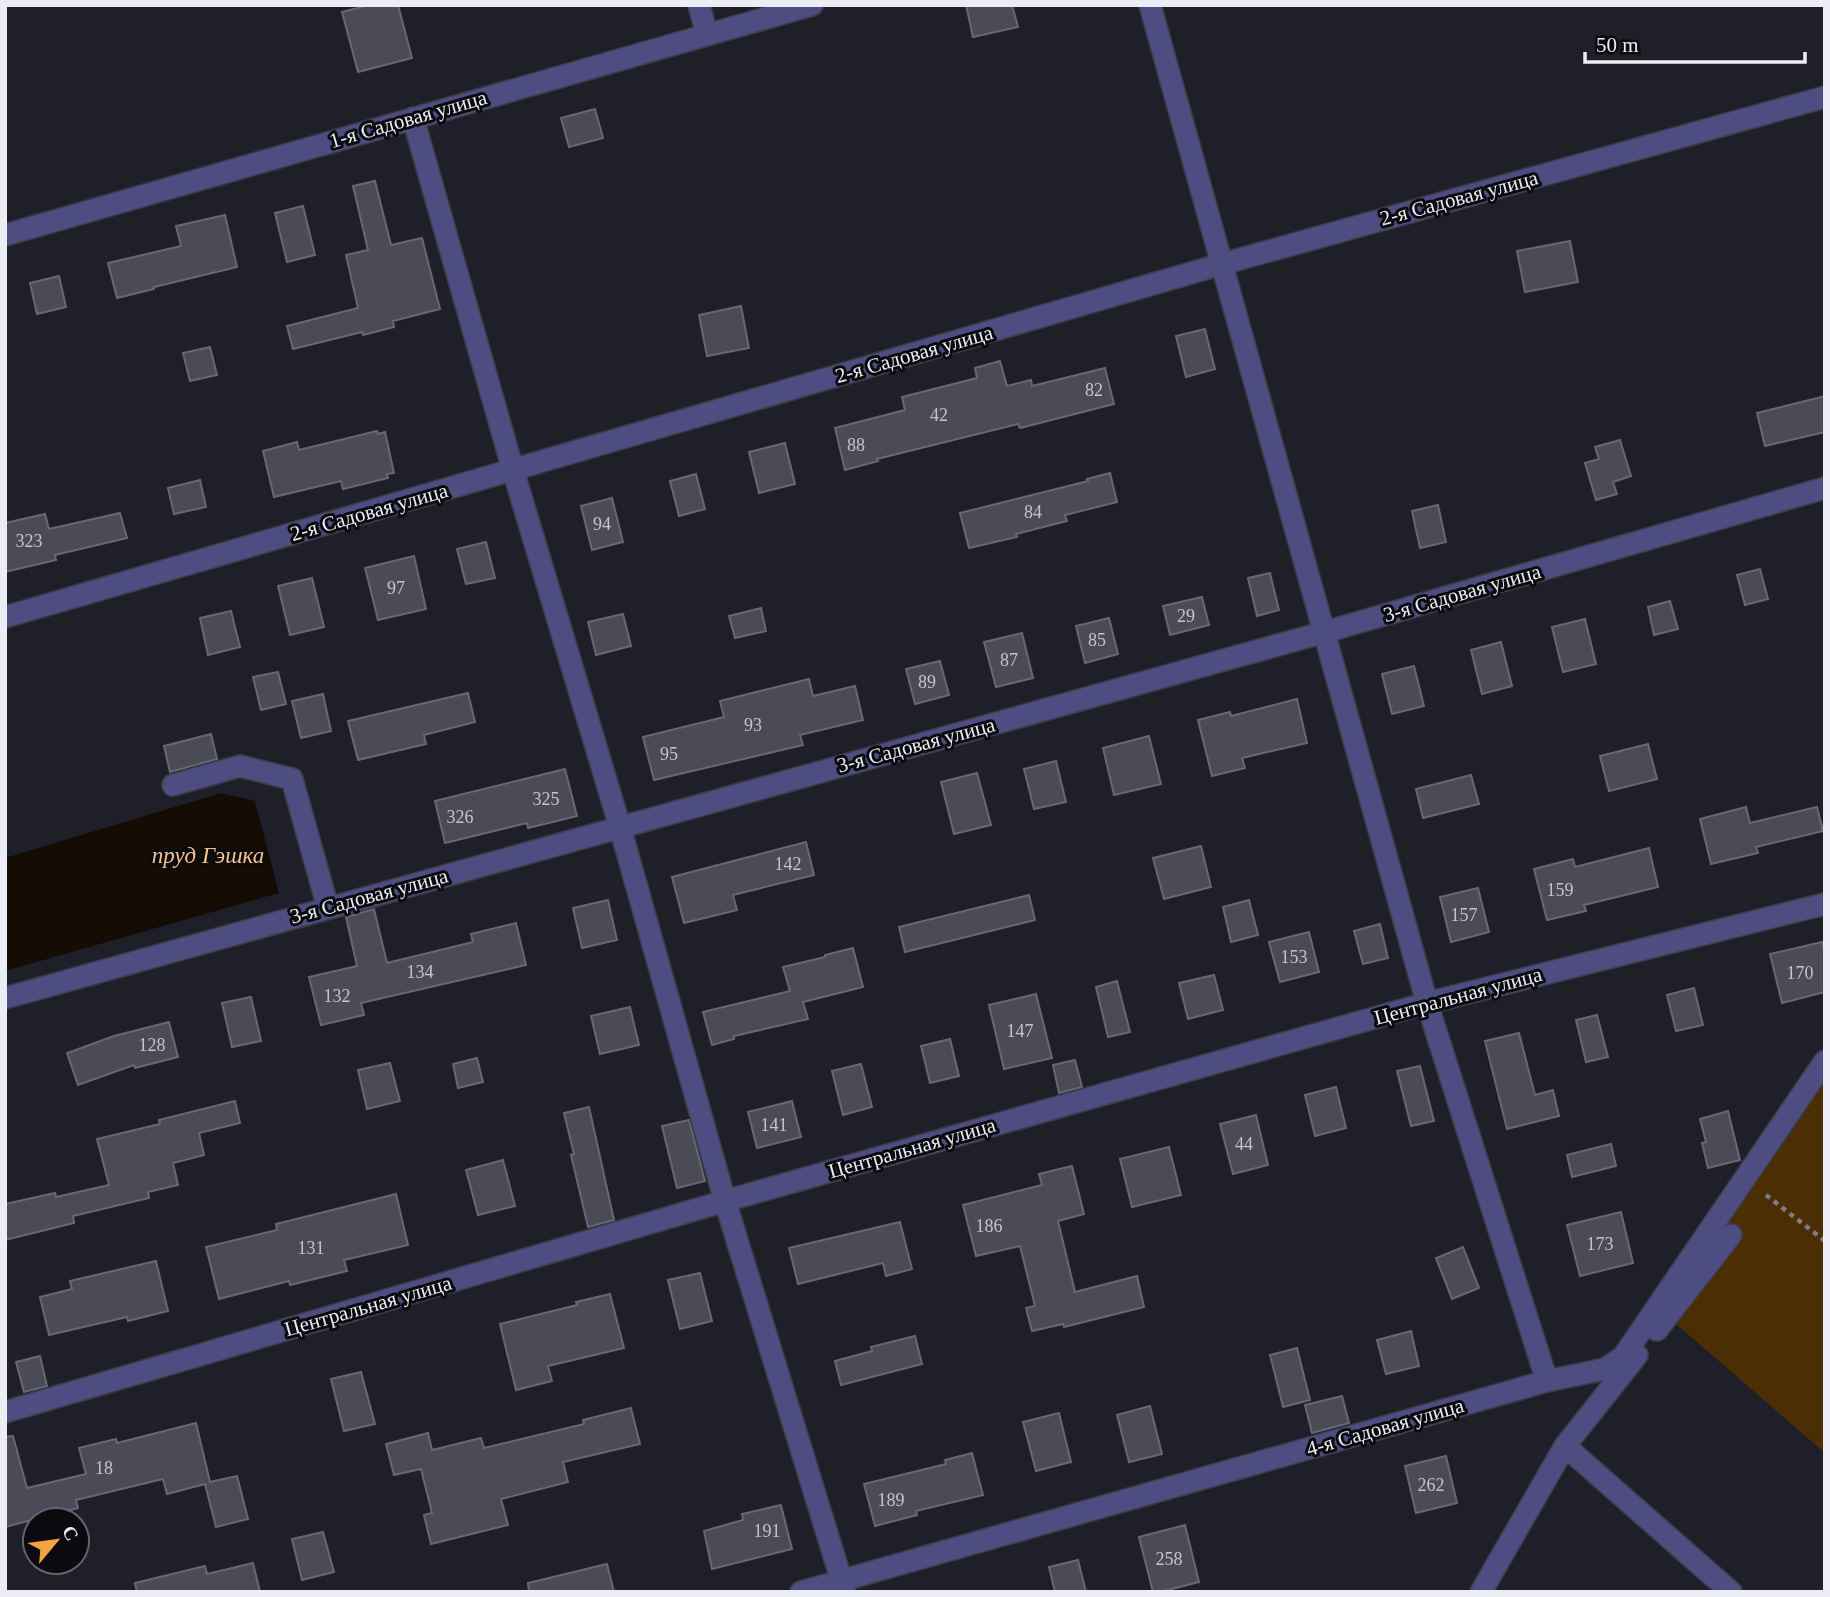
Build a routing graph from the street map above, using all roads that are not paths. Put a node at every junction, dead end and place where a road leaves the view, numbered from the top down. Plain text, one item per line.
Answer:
1 (699, 5) edge
2 (812, 5) edge
3 (1150, 5) edge
4 (707, 35) junction
5 (1825, 97) edge
6 (413, 118) junction
7 (5, 235) edge
8 (1222, 264) junction
9 (513, 470) junction
10 (1825, 488) edge
11 (5, 617) edge
12 (1325, 632) junction
13 (173, 785) dead end
14 (620, 827) junction
15 (1825, 904) edge
16 (328, 908) junction
17 (5, 998) edge
18 (1427, 1003) junction
19 (1825, 1061) edge
20 (725, 1201) junction
21 (1731, 1235) dead end
22 (1546, 1381) junction
23 (5, 1412) edge
24 (1565, 1446) junction
25 (843, 1586) edge
26 (801, 1592) edge
27 (1481, 1592) edge
28 (1731, 1592) edge

1 - 4 street
2 - 4 street, 1-я Садовая улица
3 - 8 street
4 - 6 street, 1-я Садовая улица
5 - 8 street, 2-я Садовая улица
6 - 7 street, 1-я Садовая улица
6 - 9 street
8 - 9 street, 2-я Садовая улица
8 - 12 street
9 - 11 street, 2-я Садовая улица
9 - 14 street
10 - 12 street, 3-я Садовая улица
12 - 14 street, 3-я Садовая улица
12 - 18 street
13 - 16 street
14 - 16 street, 3-я Садовая улица
14 - 20 street
15 - 18 street, Центральная улица
16 - 17 street, 3-я Садовая улица
18 - 20 street, Центральная улица
18 - 22 street
19 - 22 street, 4-я Садовая улица
20 - 23 street, Центральная улица
20 - 25 street
21 - 24 street
22 - 25 street, 4-я Садовая улица
24 - 27 street
24 - 28 street
25 - 26 street, 4-я Садовая улица

